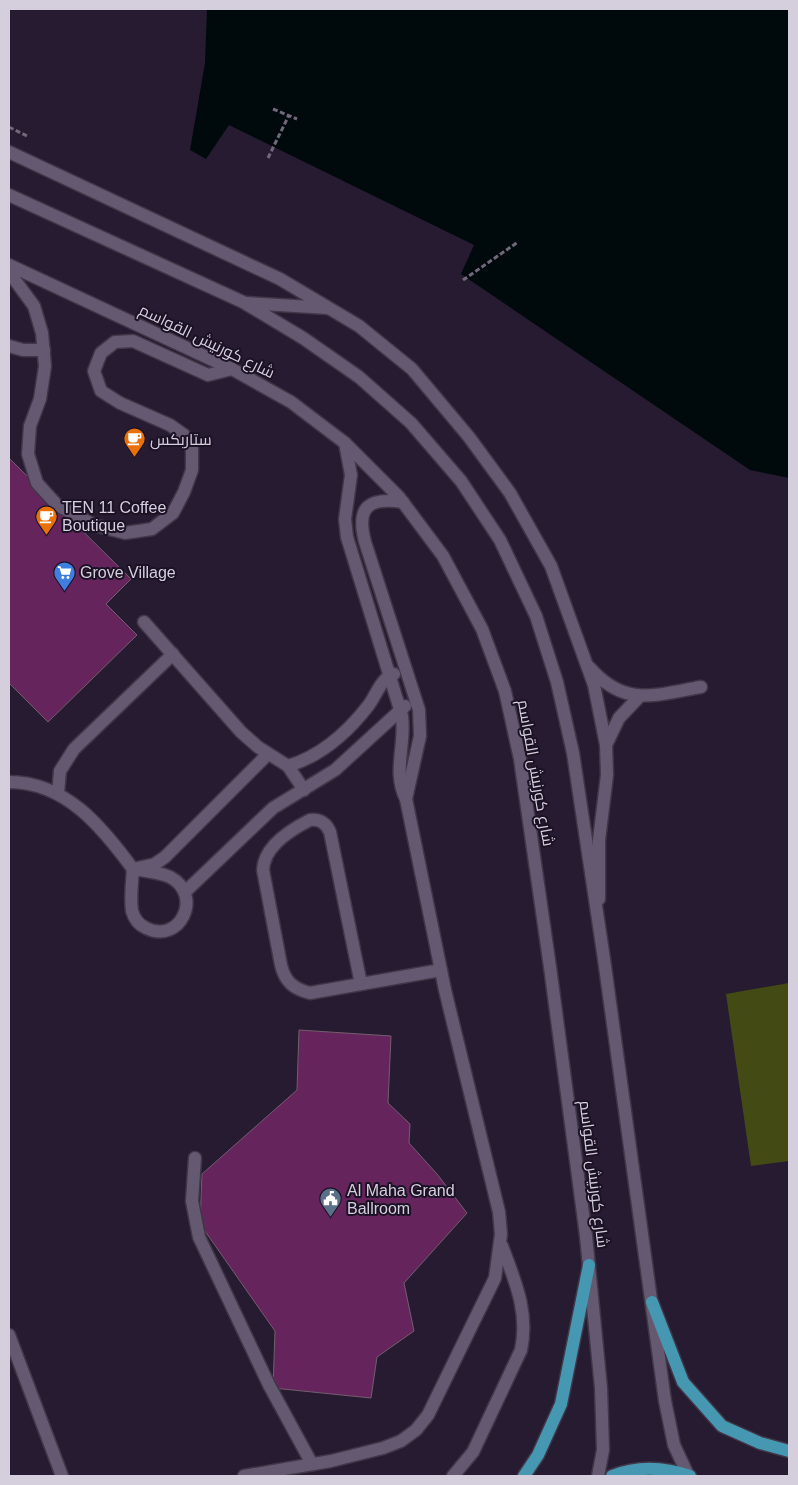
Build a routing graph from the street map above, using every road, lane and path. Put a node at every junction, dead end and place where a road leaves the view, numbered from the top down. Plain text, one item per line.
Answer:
1 (273, 109) dead end
2 (289, 115) junction
3 (297, 119) dead end
4 (9, 152) edge
5 (268, 158) dead end
6 (9, 195) edge
7 (518, 242) dead end
8 (9, 265) edge
9 (9, 272) edge
10 (463, 280) dead end
11 (243, 302) junction
12 (328, 308) junction
13 (9, 346) edge
14 (44, 350) junction
15 (232, 369) junction
16 (345, 443) junction
17 (403, 502) junction
18 (144, 622) dead end
19 (173, 654) junction
20 (588, 666) junction
21 (405, 669) junction
22 (388, 676) junction
23 (701, 687) dead end
24 (639, 697) junction
25 (415, 699) junction
26 (400, 709) junction
27 (606, 745) junction
28 (268, 754) junction
29 (288, 766) junction
30 (9, 782) edge
31 (304, 790) junction
32 (58, 793) junction
33 (406, 799) junction
34 (133, 869) junction
35 (185, 892) junction
36 (600, 929) junction
37 (441, 970) junction
38 (361, 984) junction
39 (195, 1158) dead end
40 (501, 1241) junction
41 (589, 1264) junction
42 (652, 1302) junction
43 (9, 1335) edge
44 (789, 1451) edge
45 (312, 1464) junction
46 (62, 1476) edge
47 (244, 1476) edge
48 (453, 1476) edge
49 (524, 1476) edge
50 (598, 1476) edge
51 (612, 1476) edge
52 (689, 1476) edge

1 - 2 path
2 - 3 path
2 - 5 path
4 - 12 main road
6 - 11 main road
7 - 10 path
8 - 15 main road, شارع كورنيش القواسم
9 - 14 main road
11 - 12 main road
11 - 36 main road
12 - 20 main road
13 - 14 main road
14 - 15 main road
15 - 16 main road, شارع كورنيش القواسم
16 - 17 main road, شارع كورنيش القواسم
16 - 22 main road
17 - 21 main road
17 - 41 main road, شارع كورنيش القواسم
18 - 19 main road
19 - 28 main road
19 - 32 main road
20 - 24 main road
20 - 27 main road
21 - 22 main road
21 - 25 main road
22 - 26 main road
22 - 29 main road
23 - 24 main road
24 - 27 main road
25 - 26 main road
25 - 33 main road
26 - 31 main road
26 - 33 main road
27 - 36 main road
28 - 29 main road
28 - 34 main road
29 - 31 main road
30 - 32 main road
31 - 35 main road
32 - 34 main road
33 - 37 main road
34 - 35 main road
34 - 35 main road
36 - 42 main road
37 - 38 main road
37 - 40 main road
38 - 38 main road
39 - 45 main road
40 - 45 main road
40 - 48 main road
41 - 49 main road
41 - 50 main road, شارع كورنيش القواسم
42 - 44 main road
42 - 52 main road
43 - 46 main road
45 - 47 main road
51 - 52 main road

